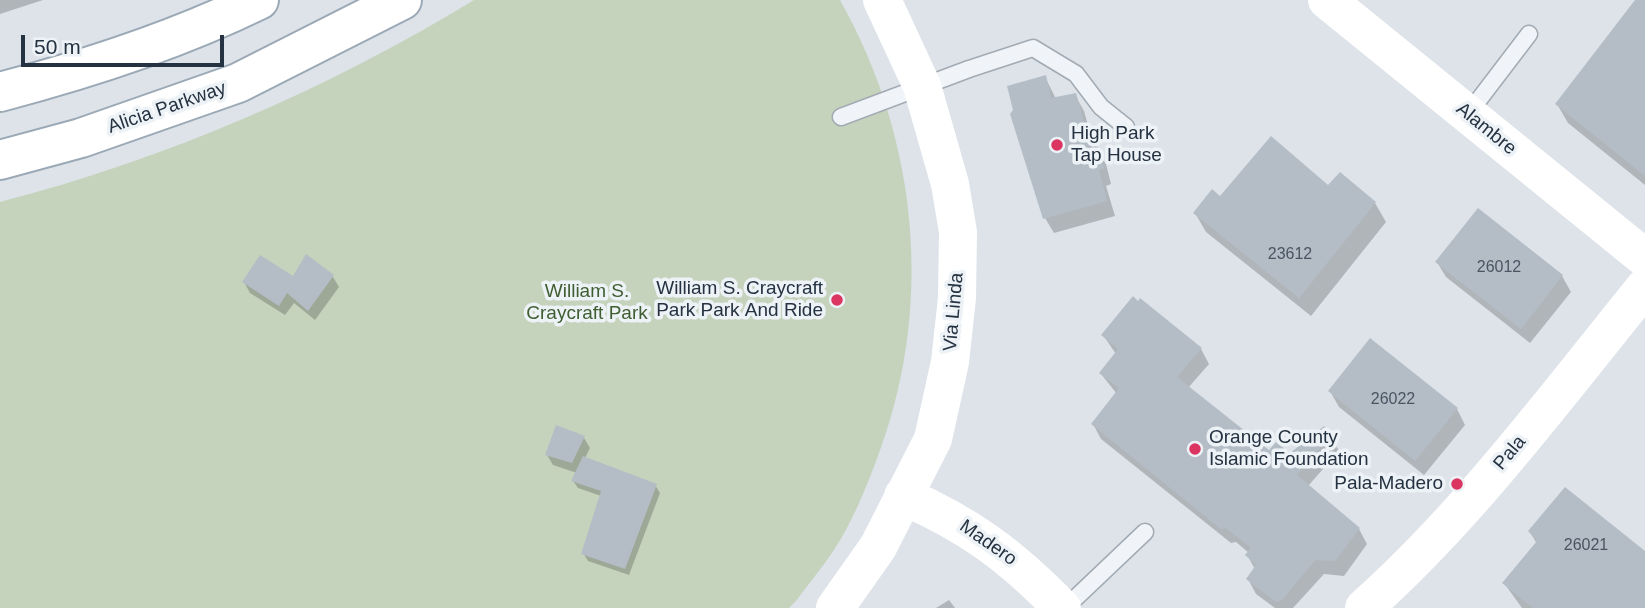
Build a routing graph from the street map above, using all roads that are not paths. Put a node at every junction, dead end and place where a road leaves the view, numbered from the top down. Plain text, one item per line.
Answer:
1 (259, 0) edge
2 (402, 0) edge
3 (882, 0) edge
4 (1328, 0) edge
5 (1529, 34) dead end
6 (922, 86) junction
7 (0, 92) edge
8 (1468, 114) junction
9 (841, 117) dead end
10 (1126, 127) dead end
11 (0, 160) edge
12 (1645, 258) edge
13 (1645, 287) edge
14 (903, 496) junction
15 (1144, 532) dead end
16 (835, 608) edge
17 (1063, 608) edge
18 (1364, 608) edge

1 - 7 street
2 - 11 street, Alicia Parkway
3 - 6 street, Via Linda
4 - 8 street, Alambre
5 - 8 lane
6 - 9 lane
6 - 10 lane
6 - 14 street, Via Linda
8 - 12 street, Alambre
13 - 18 street, Pala
14 - 16 street, Via Linda
14 - 17 street, Madero
15 - 17 lane

